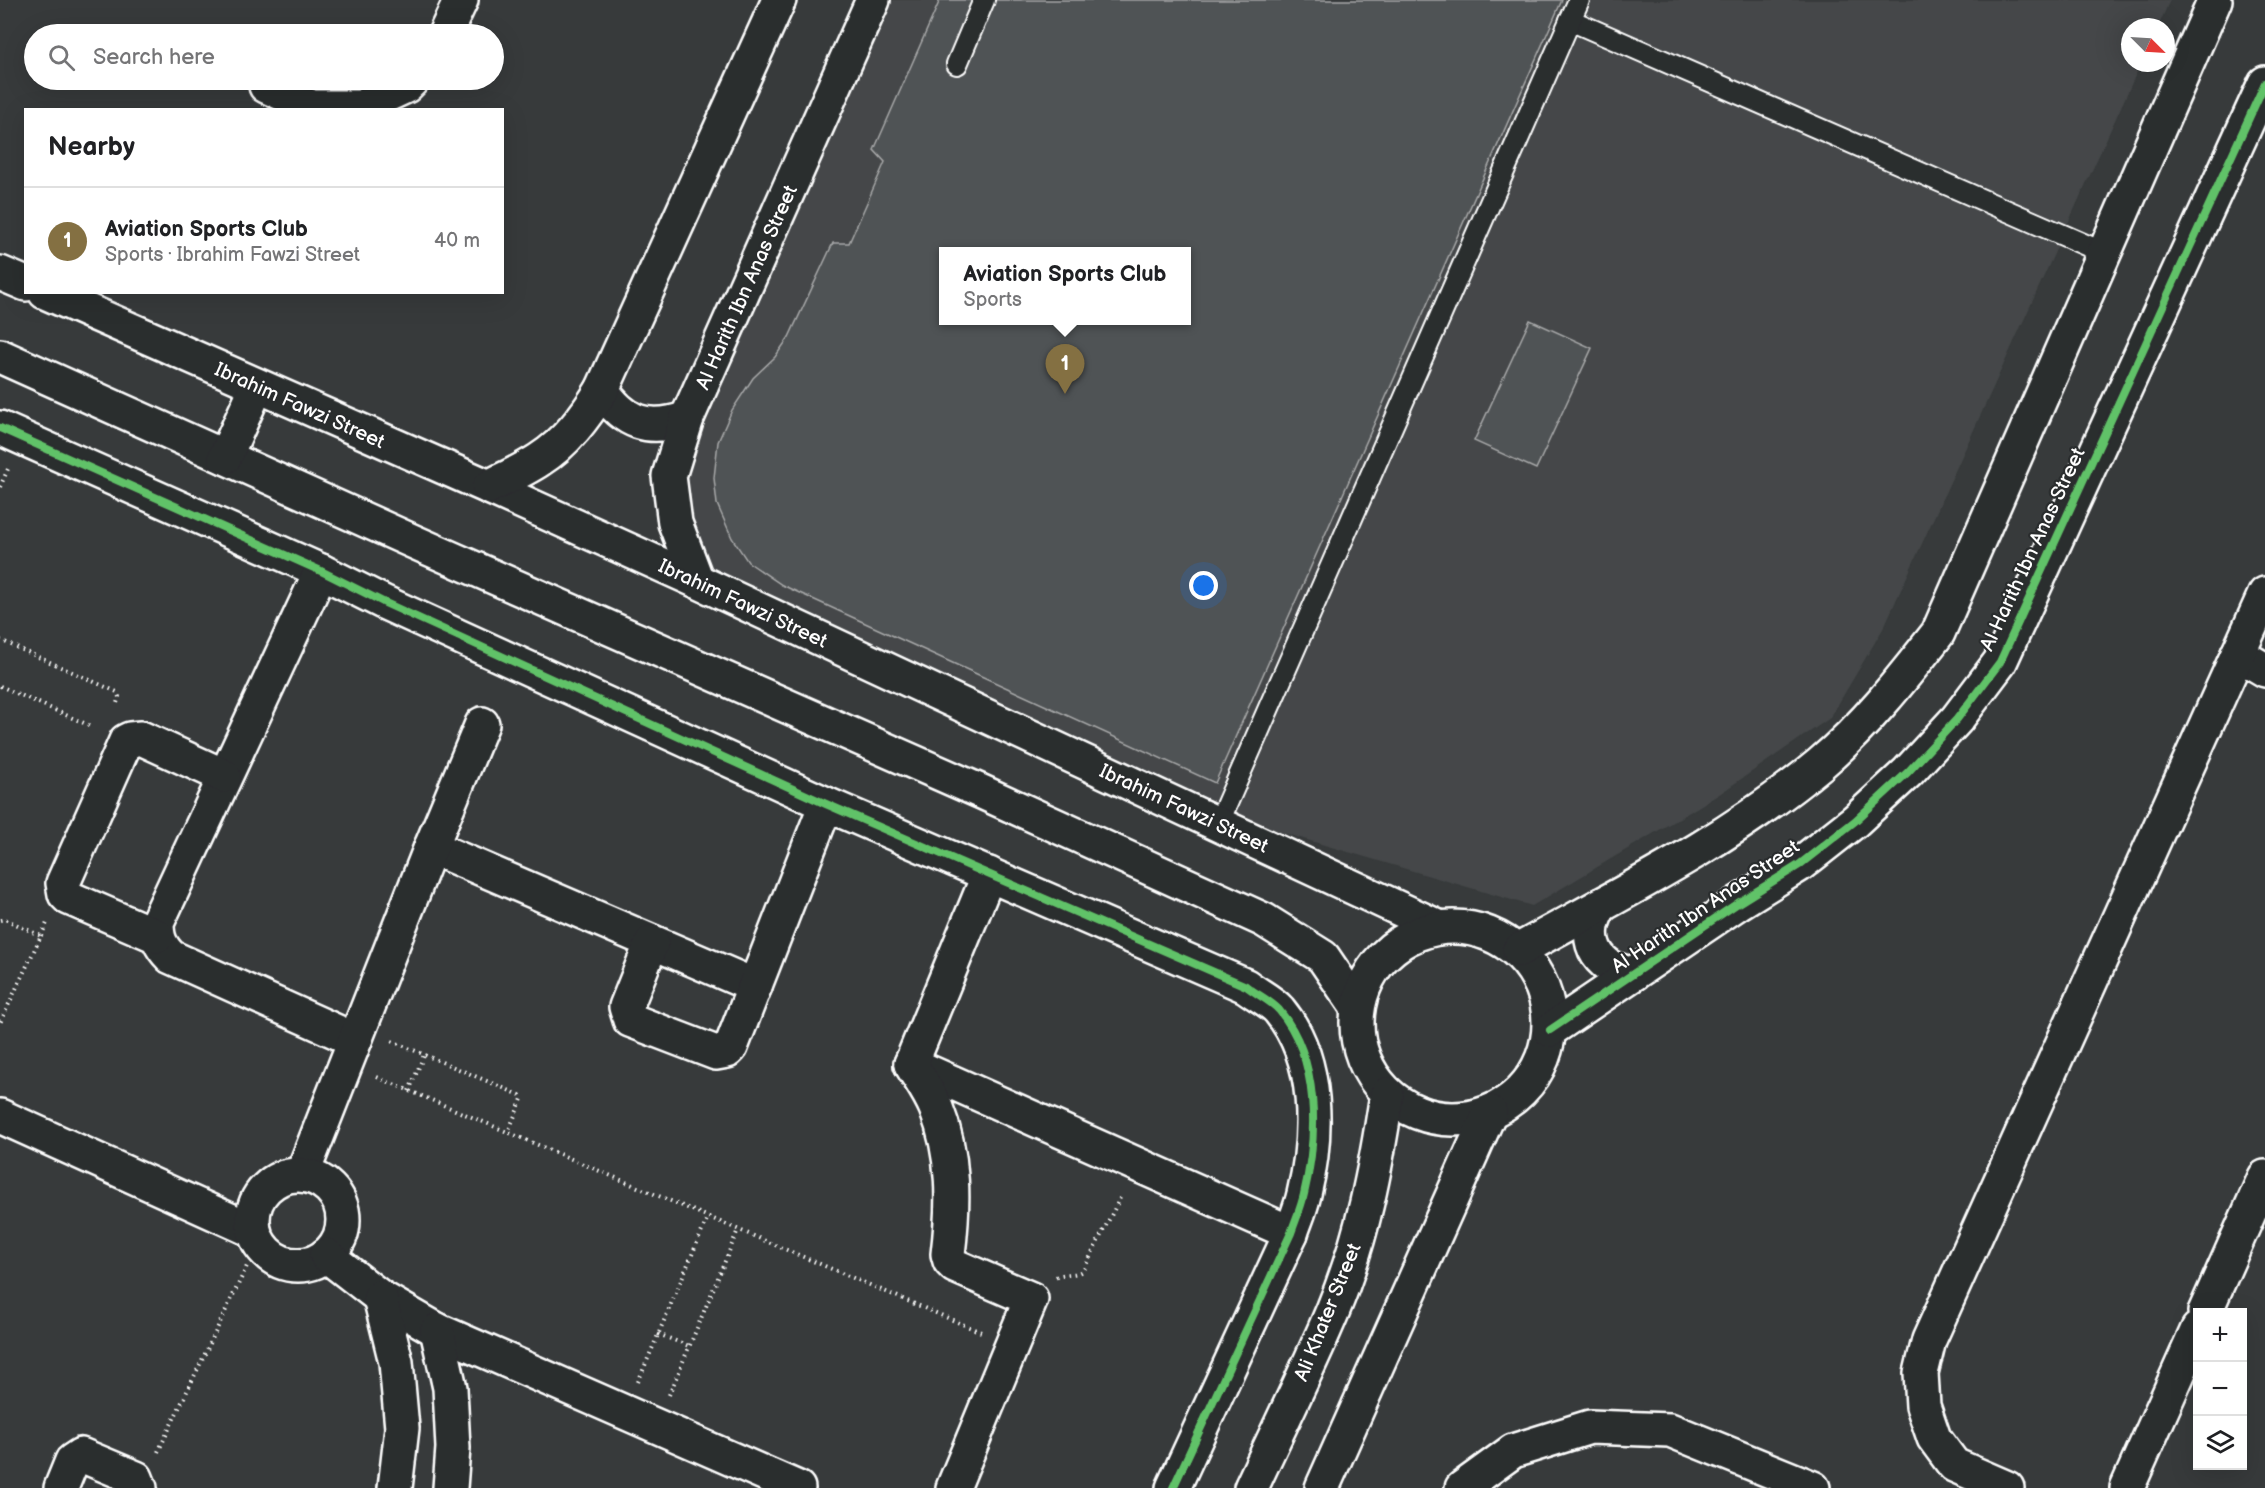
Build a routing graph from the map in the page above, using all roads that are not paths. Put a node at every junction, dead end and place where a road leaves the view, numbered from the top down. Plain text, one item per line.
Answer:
1 (461, 0) edge
2 (873, 0) edge
3 (984, 0) edge
4 (1579, 0) edge
5 (2215, 0) edge
6 (777, 1) edge
7 (1570, 20) junction
8 (450, 24) edge
9 (957, 64) dead end
10 (2265, 82) edge
11 (275, 90) edge
12 (397, 90) edge
13 (2104, 253) junction
14 (0, 273) edge
15 (24, 283) edge
16 (50, 294) edge
17 (0, 356) edge
18 (257, 386) junction
19 (602, 390) junction
20 (687, 418) junction
21 (0, 428) edge
22 (225, 457) junction
23 (489, 487) junction
24 (321, 571) junction
25 (697, 581) junction
26 (2265, 594) edge
27 (2252, 662) edge
28 (482, 724) dead end
29 (224, 776) junction
30 (826, 804) junction
31 (1218, 824) junction
32 (430, 847) junction
33 (990, 874) junction
34 (1601, 905) junction
35 (1436, 926) junction
36 (157, 936) junction
37 (652, 942) junction
38 (1519, 950) junction
39 (1633, 974) junction
40 (755, 986) junction
41 (1357, 1007) junction
42 (1550, 1030) junction
43 (354, 1044) junction
44 (911, 1064) junction
45 (1387, 1094) junction
46 (1490, 1112) junction
47 (0, 1116) edge
48 (302, 1175) junction
49 (2265, 1177) edge
50 (1291, 1233) junction
51 (256, 1237) junction
52 (326, 1256) junction
53 (380, 1297) junction
54 (2207, 1308) edge
55 (437, 1330) junction
56 (2193, 1340) edge
57 (61, 1488) edge
58 (140, 1488) edge
59 (396, 1488) edge
60 (450, 1488) edge
61 (798, 1488) edge
62 (953, 1488) edge
63 (1173, 1488) edge
64 (1251, 1488) edge
65 (1322, 1488) edge
66 (1462, 1488) edge
67 (1813, 1488) edge
68 (2007, 1488) edge
69 (2127, 1488) edge

1 - 8 street
2 - 20 street, Al Harith Ibn Anas Street
3 - 9 lane
4 - 7 lane
5 - 13 street
6 - 19 street
7 - 13 lane
7 - 31 lane
10 - 39 street, Al Harith Ibn Anas Street
11 - 12 street
13 - 34 street
14 - 15 street
16 - 18 street, Ibrahim Fawzi Street
17 - 22 street
18 - 22 street
18 - 23 street, Ibrahim Fawzi Street
19 - 20 street
19 - 23 street
20 - 25 street, Al Harith Ibn Anas Street
21 - 24 street
22 - 41 street
23 - 25 street, Ibrahim Fawzi Street
24 - 29 street
24 - 30 street
25 - 31 street, Ibrahim Fawzi Street
26 - 27 street
27 - 68 street
28 - 32 street
29 - 36 street
29 - 36 street
30 - 33 street
30 - 40 street
31 - 35 street, Ibrahim Fawzi Street
32 - 37 street
32 - 43 street
33 - 44 street
33 - 50 street
34 - 38 street
34 - 39 street
35 - 38 street
35 - 41 street
36 - 43 street
37 - 40 street
37 - 40 street
38 - 42 street
39 - 42 street, Al Harith Ibn Anas Street
41 - 45 street
42 - 46 street
43 - 48 street
44 - 50 street
44 - 62 street
45 - 46 street
45 - 64 street, Ali Khater Street
46 - 65 street
47 - 51 street
48 - 51 street
48 - 52 street
49 - 54 street
50 - 63 street
51 - 52 street
52 - 53 street
53 - 55 street
53 - 59 street
55 - 60 street
55 - 61 street
56 - 69 street
57 - 58 street
66 - 67 street

